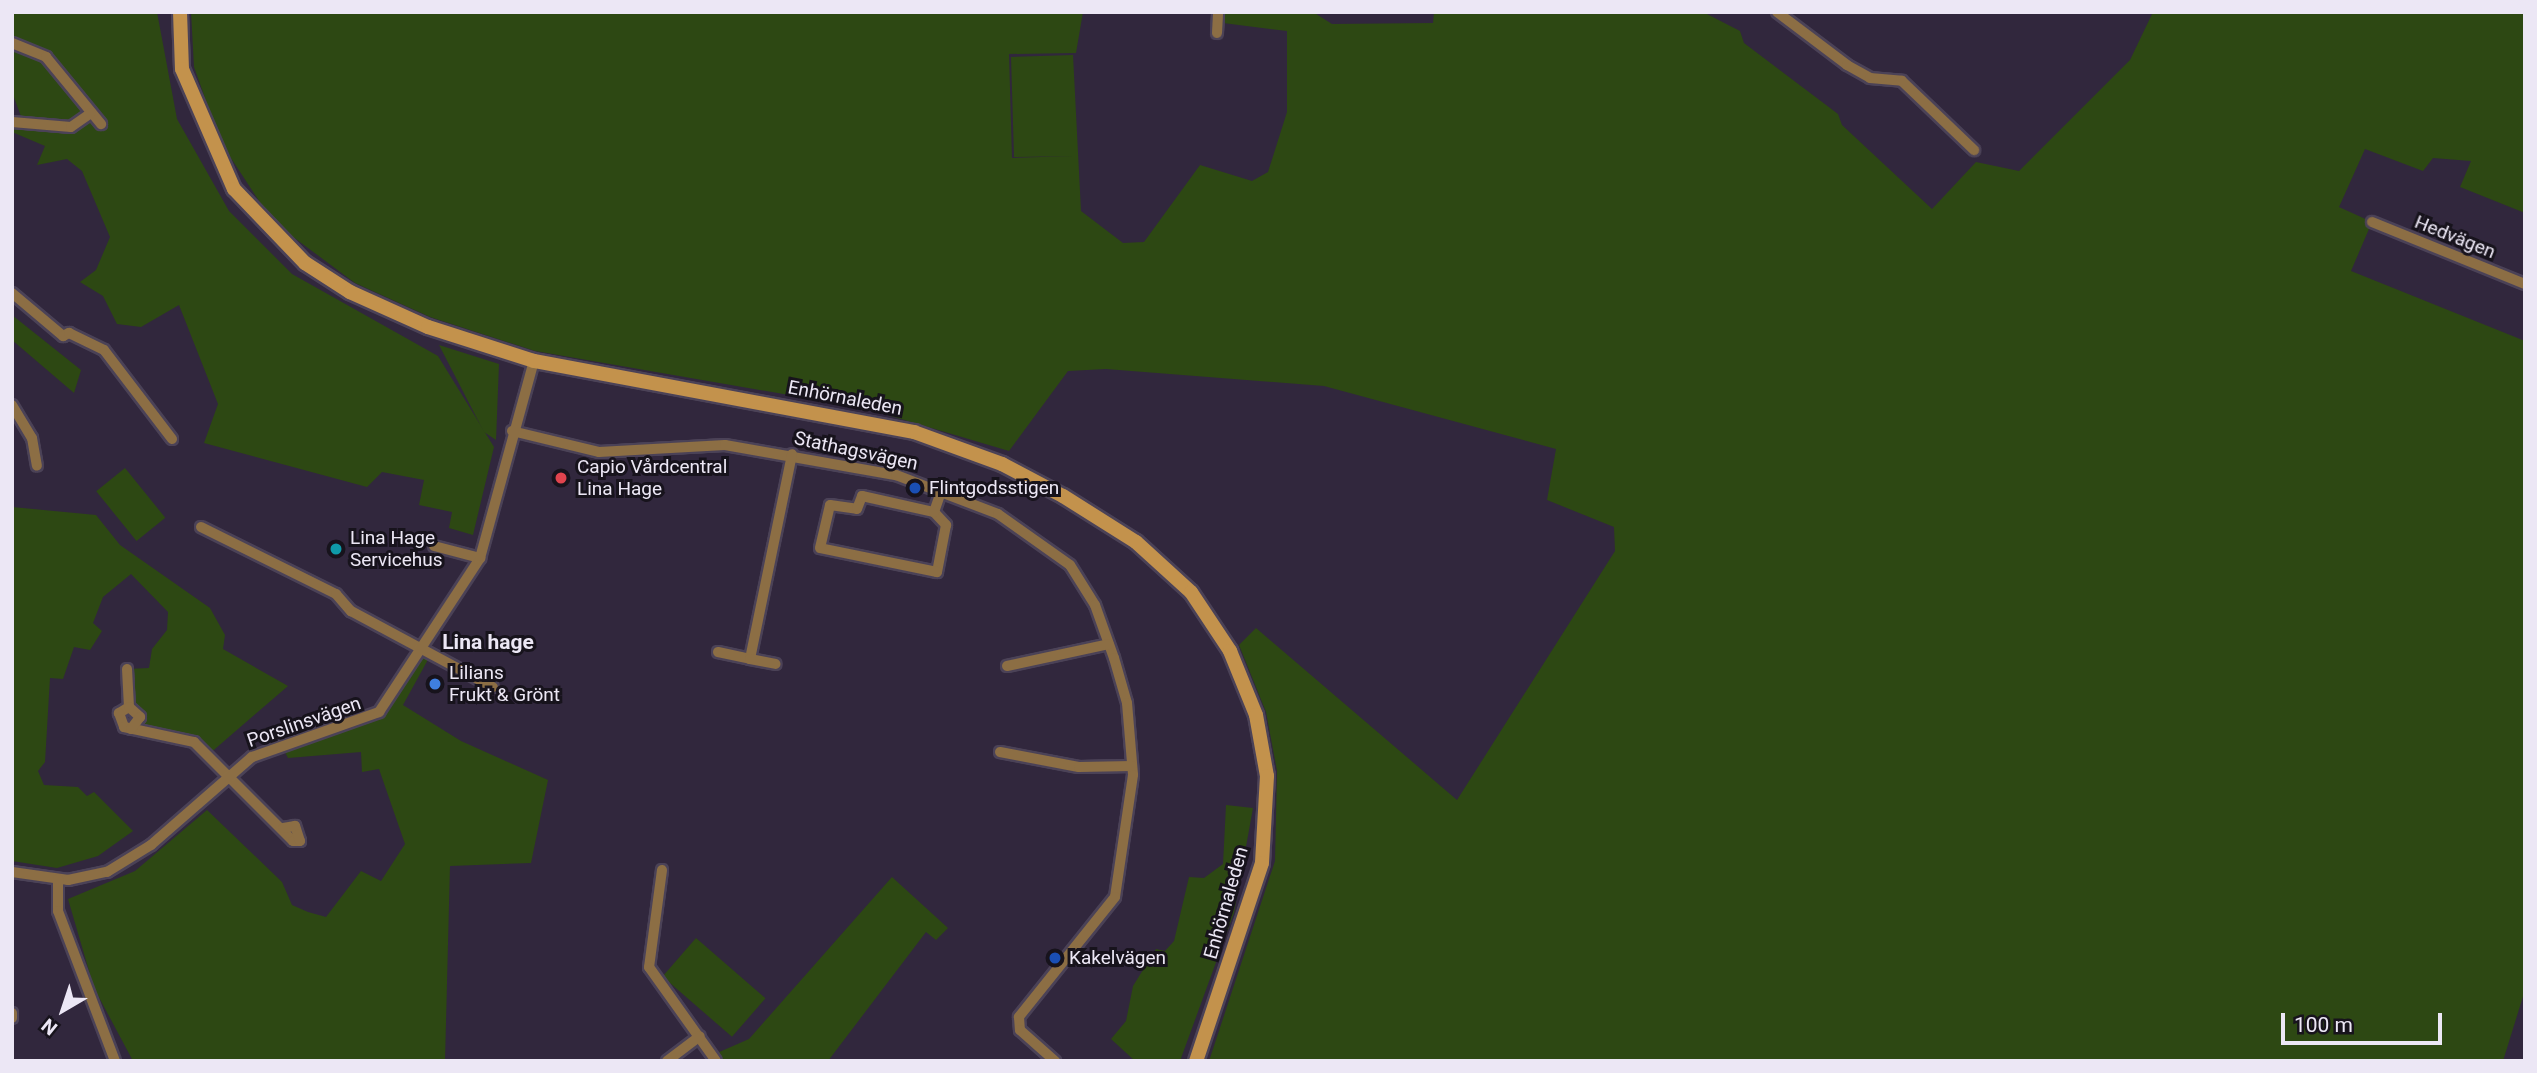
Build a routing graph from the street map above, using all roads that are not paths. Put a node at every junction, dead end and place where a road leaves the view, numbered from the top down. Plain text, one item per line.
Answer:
1 (180, 12) edge
2 (1219, 12) edge
3 (1777, 12) edge
4 (1217, 33) dead end
5 (12, 43) edge
6 (91, 113) junction
7 (12, 122) edge
8 (101, 124) dead end
9 (1974, 149) dead end
10 (2372, 222) dead end
11 (2525, 284) edge
12 (12, 293) edge
13 (534, 361) junction
14 (12, 405) edge
15 (512, 431) junction
16 (172, 439) dead end
17 (792, 454) junction
18 (37, 466) dead end
19 (942, 489) junction
20 (934, 512) junction
21 (201, 527) dead end
22 (434, 546) dead end
23 (480, 558) junction
24 (1109, 644) junction
25 (420, 650) junction
26 (718, 652) dead end
27 (750, 659) junction
28 (776, 664) dead end
29 (1007, 666) dead end
30 (127, 669) dead end
31 (493, 687) dead end
32 (1000, 752) dead end
33 (1132, 766) junction
34 (229, 771) junction
35 (283, 828) dead end
36 (662, 870) dead end
37 (12, 872) edge
38 (58, 879) junction
39 (700, 1036) junction
40 (115, 1061) edge
41 (667, 1061) edge
42 (716, 1061) edge
43 (1055, 1061) edge
44 (1196, 1061) edge

1 - 13 street, Enhörnaleden
2 - 4 street
3 - 9 street
5 - 6 street
6 - 7 street
6 - 8 street
10 - 11 street, Hedvägen
12 - 16 street
13 - 15 street, Porslinsvägen
13 - 44 street, Enhörnaleden
14 - 18 street
15 - 17 street, Stathagsvägen
15 - 23 street, Porslinsvägen
17 - 19 street, Stathagsvägen
17 - 27 street
19 - 20 street
19 - 24 street, Stathagsvägen
20 - 20 street
21 - 25 street
22 - 23 street
23 - 25 street, Porslinsvägen
24 - 29 street
24 - 33 street, Stathagsvägen
25 - 31 street
25 - 34 street, Porslinsvägen
26 - 27 street
27 - 28 street
30 - 34 street
32 - 33 street
33 - 43 street, Stathagsvägen
34 - 35 street
34 - 38 street, Porslinsvägen
36 - 39 street
37 - 38 street, Porslinsvägen
38 - 40 street
39 - 41 street
39 - 42 street

